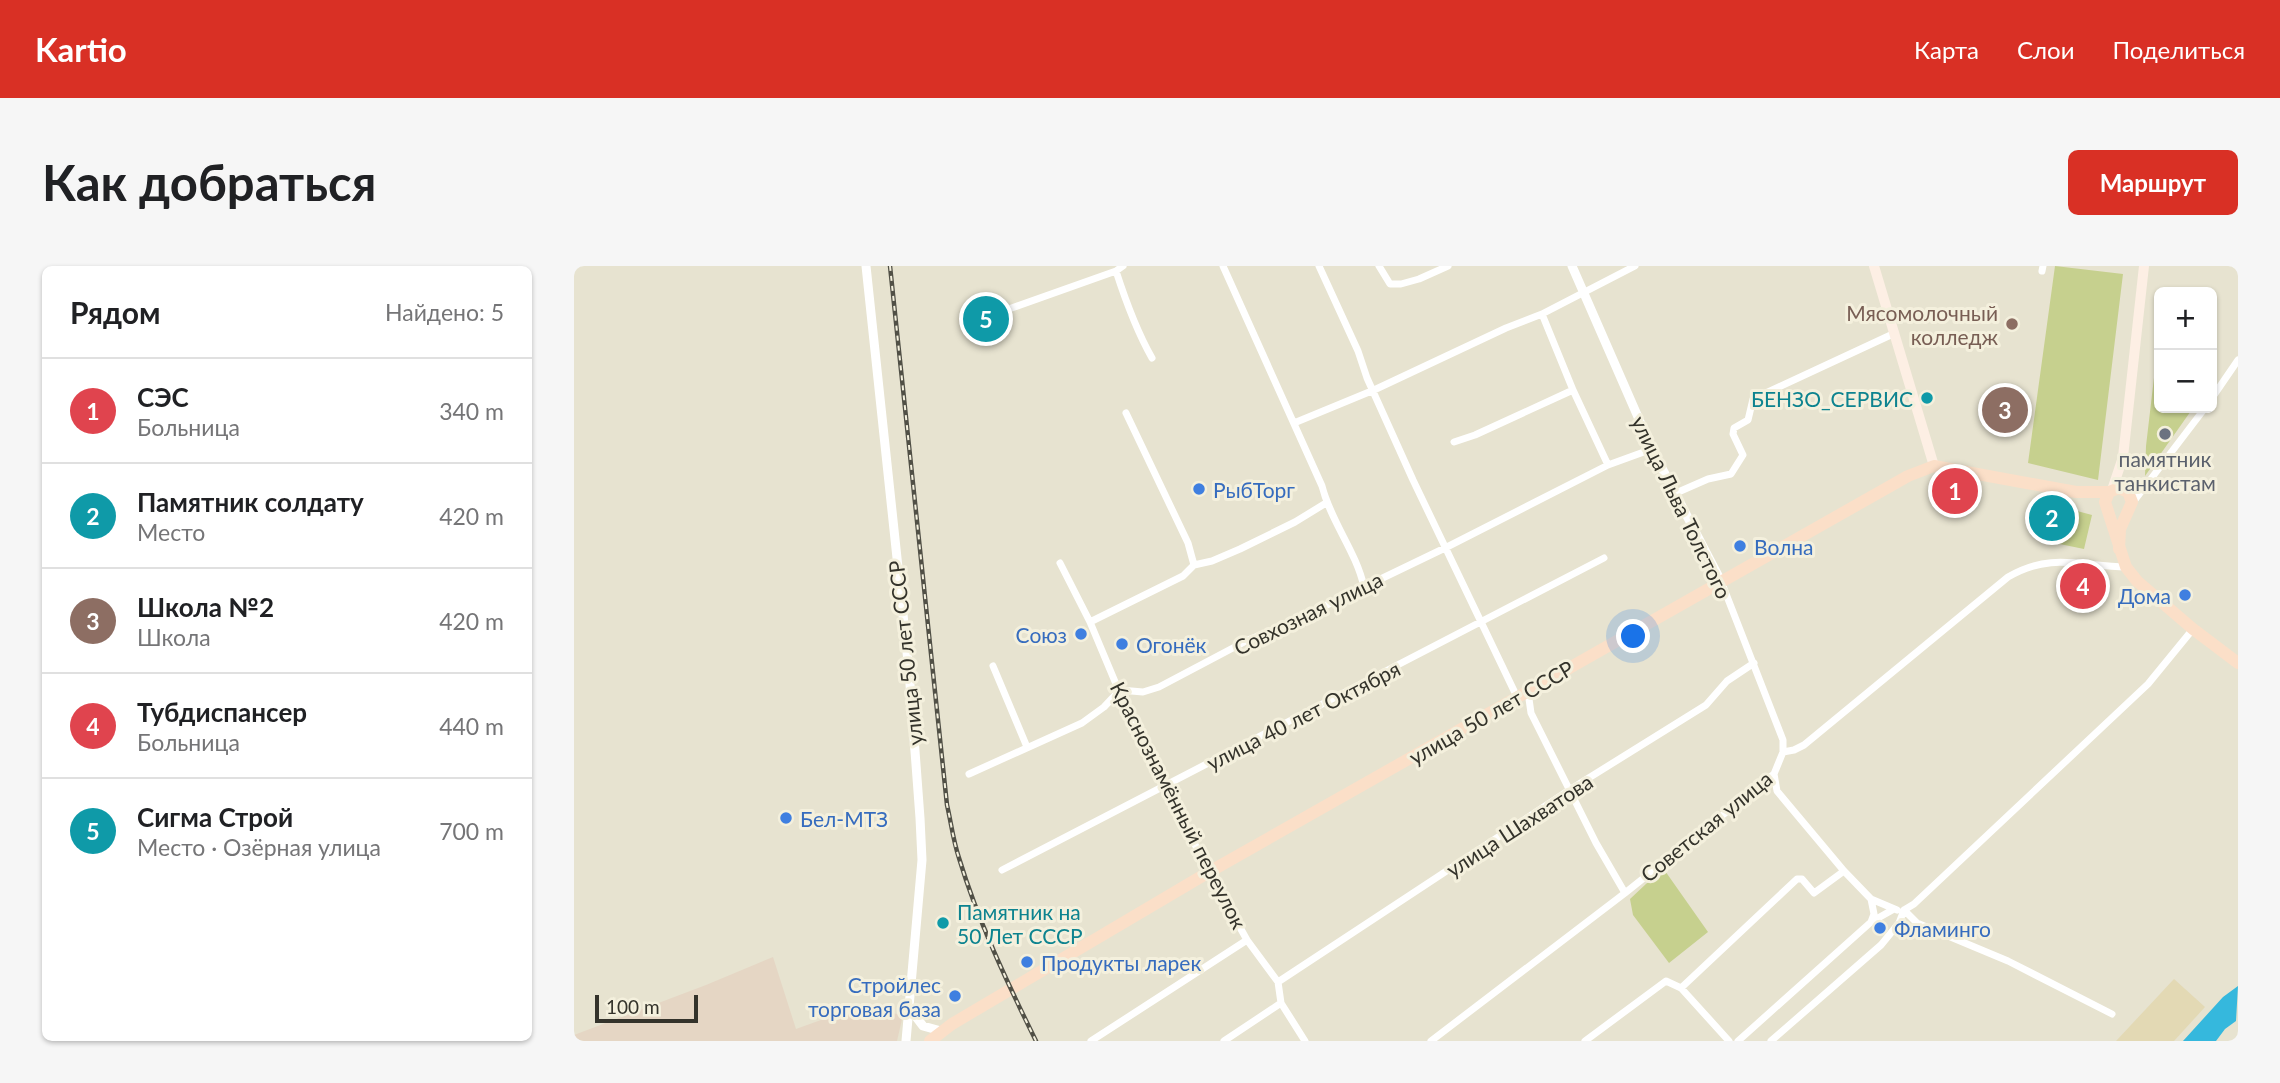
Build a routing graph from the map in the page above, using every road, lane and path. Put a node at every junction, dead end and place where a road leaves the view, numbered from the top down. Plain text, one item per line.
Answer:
1 (866, 266) edge
2 (1223, 266) edge
3 (1319, 266) edge
4 (1379, 266) edge
5 (1448, 266) edge
6 (1572, 266) edge
7 (1636, 266) edge
8 (1874, 266) edge
9 (2144, 266) edge
10 (1120, 269) edge
11 (1583, 294) junction
12 (1006, 310) dead end
13 (1542, 314) junction
14 (1895, 333) junction
15 (1152, 358) dead end
16 (2238, 360) edge
17 (1374, 390) junction
18 (1573, 390) junction
19 (2217, 391) edge
20 (1126, 413) dead end
21 (2201, 413) edge
22 (1294, 423) junction
23 (1454, 442) dead end
24 (1652, 449) junction
25 (2123, 457) junction
26 (1608, 465) junction
27 (1934, 466) junction
28 (2151, 482) junction
29 (2111, 491) junction
30 (2127, 491) junction
31 (2076, 492) junction
32 (1675, 494) junction
33 (1326, 503) junction
34 (2107, 507) junction
35 (2130, 507) junction
36 (1445, 548) junction
37 (2119, 549) junction
38 (1604, 558) dead end
39 (1060, 563) dead end
40 (1194, 565) junction
41 (2126, 567) junction
42 (1721, 581) junction
43 (1364, 587) junction
44 (1090, 622) junction
45 (1481, 624) junction
46 (2193, 629) junction
47 (1754, 663) junction
48 (2238, 663) edge
49 (993, 666) dead end
50 (1120, 690) junction
51 (1522, 694) junction
52 (1027, 747) junction
53 (1783, 752) junction
54 (1774, 774) junction
55 (969, 775) dead end
56 (1165, 786) junction
57 (1571, 789) junction
58 (1002, 870) dead end
59 (1844, 871) junction
60 (1209, 872) junction
61 (1625, 893) junction
62 (1871, 899) junction
63 (1894, 909) junction
64 (1904, 910) junction
65 (1871, 922) junction
66 (1247, 940) junction
67 (1278, 982) junction
68 (1681, 988) junction
69 (1281, 1003) junction
70 (910, 1009) junction
71 (2112, 1014) dead end
72 (941, 1031) junction
73 (906, 1041) edge
74 (930, 1041) edge
75 (1091, 1041) edge
76 (1224, 1041) edge
77 (1305, 1041) edge
78 (1431, 1041) edge
79 (1585, 1041) edge
80 (1729, 1041) edge
81 (1738, 1041) edge
82 (1771, 1041) edge

1 - 70 street, улица 50 лет СССР
2 - 22 street
3 - 17 street
4 - 5 street
6 - 11 street, улица Льва Толстого
7 - 11 street
8 - 14 main road
9 - 25 main road
10 - 12 street
10 - 15 street
11 - 13 street
11 - 24 street, улица Льва Толстого
13 - 17 street
13 - 18 street
14 - 27 main road
14 - 32 street
16 - 19 street
17 - 22 street
17 - 36 street
18 - 23 street
18 - 26 street
20 - 40 street
21 - 28 street
22 - 33 street
24 - 26 street, Совхозная улица
24 - 32 street, улица Льва Толстого
25 - 29 main road
25 - 30 main road
26 - 36 street, Совхозная улица
27 - 31 main road
27 - 42 main road, улица 50 лет СССР
28 - 30 street
28 - 35 street
29 - 30 main road
29 - 31 main road
29 - 34 main road
30 - 35 main road
31 - 34 main road
32 - 42 street, улица Льва Толстого
33 - 40 street
33 - 43 street
34 - 35 main road
34 - 37 main road
35 - 37 main road
36 - 43 street, Совхозная улица
36 - 45 street
37 - 41 main road
38 - 45 street, улица 40 лет Октября
39 - 44 street, Краснознамённый переулок
40 - 44 street
41 - 46 main road
41 - 53 street, Советская улица
42 - 47 street, улица Льва Толстого
42 - 51 main road, улица 50 лет СССР
43 - 50 street, Совхозная улица
44 - 50 street, Краснознамённый переулок
45 - 51 street
45 - 56 street, улица 40 лет Октября
46 - 48 main road
46 - 64 street
47 - 53 street, улица Льва Толстого
47 - 57 street, улица Шахватова
49 - 52 street
50 - 52 street
50 - 56 street, Краснознамённый переулок
51 - 57 street
51 - 60 main road, улица 50 лет СССР
52 - 55 street
53 - 54 street, Советская улица
54 - 59 street
54 - 61 street, Советская улица
56 - 58 street, улица 40 лет Октября
56 - 60 street, Краснознамённый переулок
57 - 61 street
57 - 67 street, улица Шахватова
59 - 62 street
59 - 68 street
60 - 66 street, Краснознамённый переулок
60 - 72 main road, улица 50 лет СССР
61 - 78 street, Советская улица
62 - 63 street
62 - 65 street
63 - 64 street
63 - 65 street
64 - 71 street
64 - 82 street
65 - 81 street
66 - 67 street, Краснознамённый переулок
66 - 75 street
67 - 69 street, Краснознамённый переулок
68 - 79 street
68 - 80 street
69 - 76 street
69 - 77 street, Краснознамённый переулок
70 - 72 street
70 - 73 street, улица 50 лет СССР
72 - 74 main road, улица 50 лет СССР

